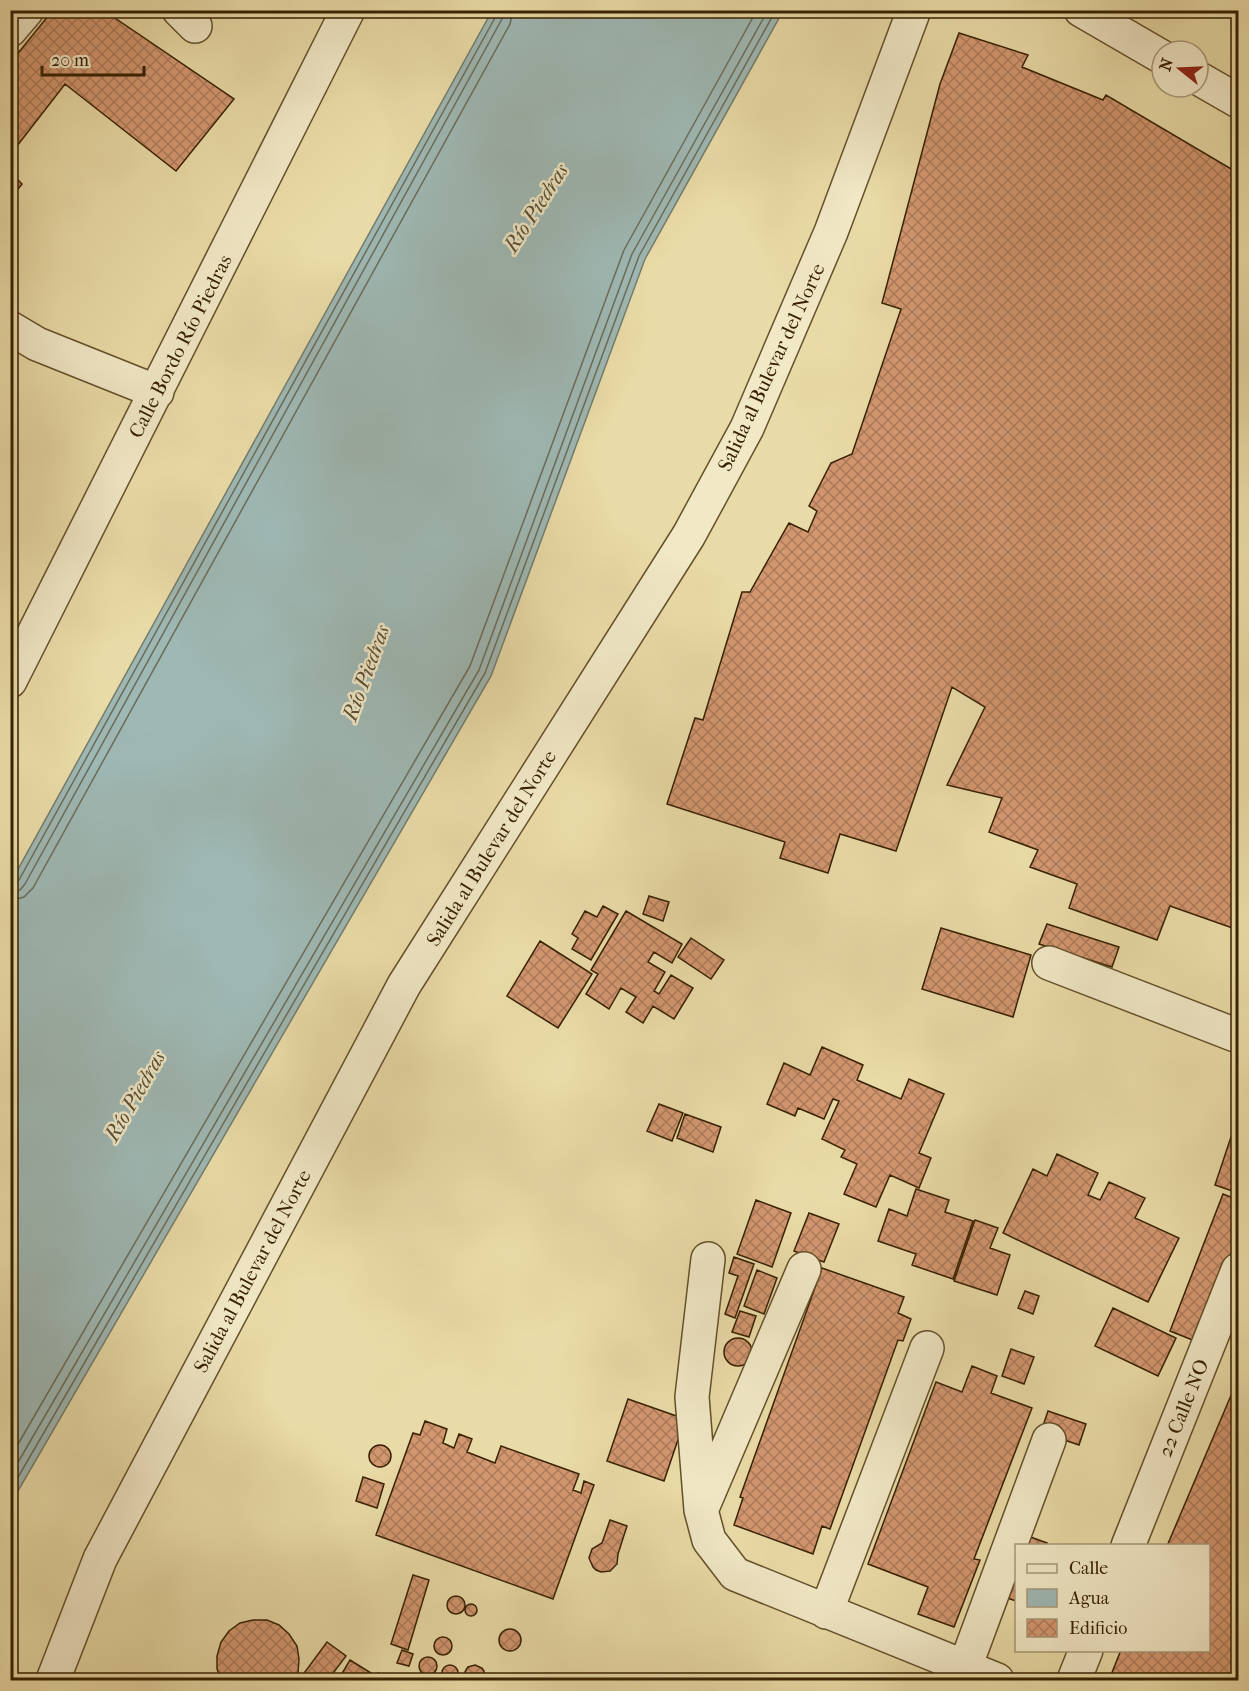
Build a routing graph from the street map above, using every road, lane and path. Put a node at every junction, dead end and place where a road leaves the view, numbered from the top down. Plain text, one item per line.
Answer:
1 (27, 10) edge
2 (348, 10) edge
3 (914, 10) edge
4 (1081, 10) edge
5 (10, 30) edge
6 (1150, 50) edge
7 (1210, 85) edge
8 (1239, 101) edge
9 (10, 327) edge
10 (157, 392) junction
11 (10, 681) edge
12 (1049, 963) dead end
13 (1239, 1036) edge
14 (708, 1259) dead end
15 (804, 1269) dead end
16 (1239, 1270) edge
17 (927, 1348) dead end
18 (1048, 1440) dead end
19 (701, 1510) junction
20 (1128, 1544) edge
21 (826, 1612) junction
22 (1085, 1652) edge
23 (965, 1667) junction
24 (53, 1680) edge
25 (997, 1680) edge
26 (1074, 1680) edge

1 - 5 street
2 - 10 street, Calle Bordo Río Piedras
3 - 24 street, Salida al Bulevar del Norte
4 - 6 street
7 - 8 street
9 - 10 street
10 - 11 street, Calle Bordo Río Piedras
12 - 13 street
14 - 19 street
15 - 19 street
16 - 20 street, 22 Calle NO
17 - 21 street
18 - 23 street
19 - 21 street
21 - 23 street
22 - 26 street
23 - 25 street

